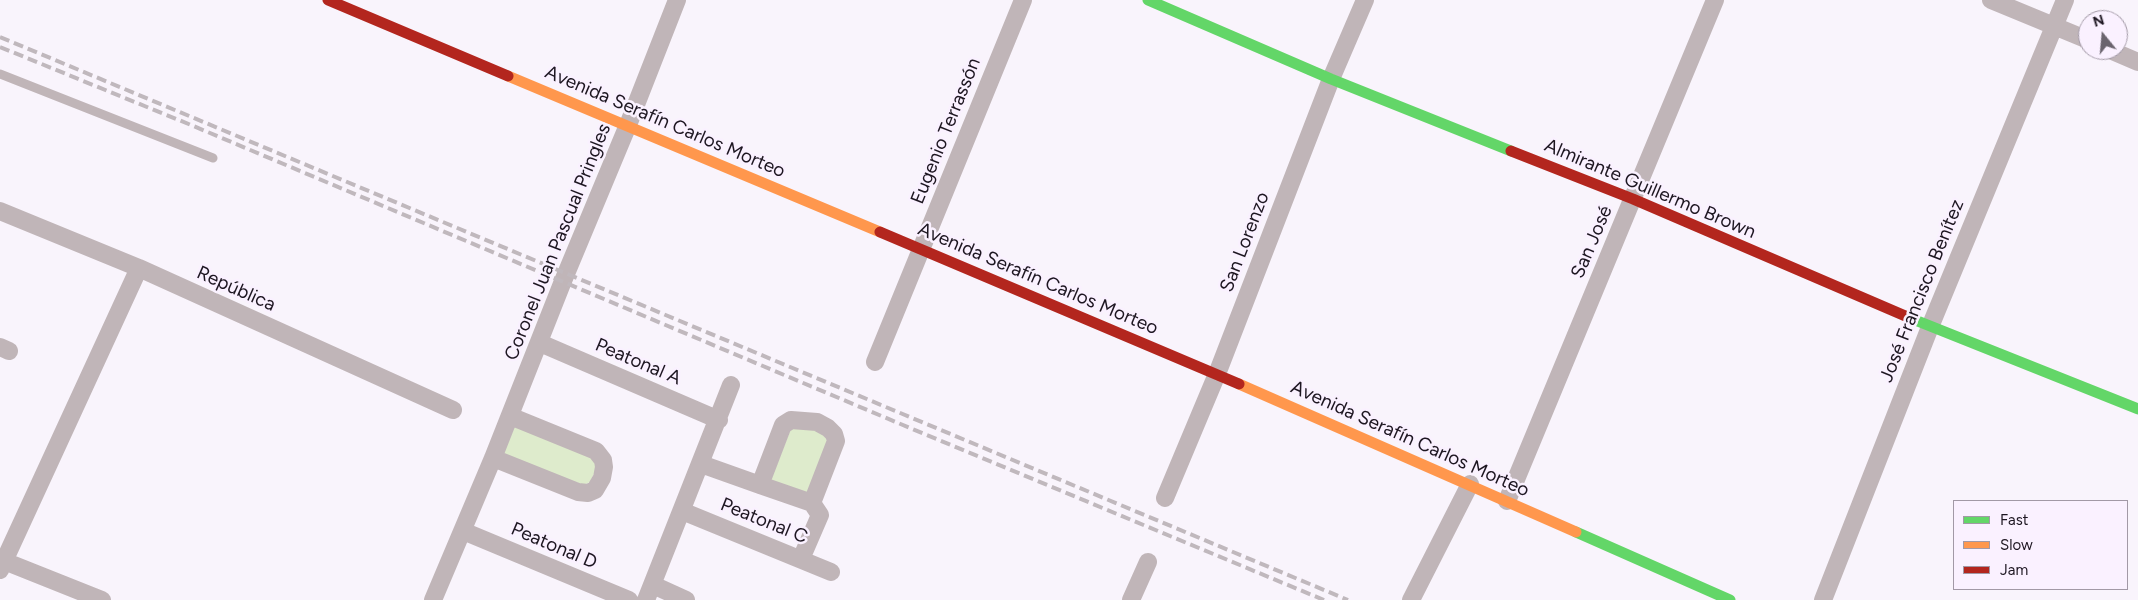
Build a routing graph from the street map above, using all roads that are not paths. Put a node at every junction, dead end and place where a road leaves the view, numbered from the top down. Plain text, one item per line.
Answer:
1 (328, 0) edge
2 (677, 0) edge
3 (1022, 0) edge
4 (1148, 0) edge
5 (1365, 0) edge
6 (1716, 0) edge
7 (1991, 0) edge
8 (2065, 0) edge
9 (367, 7) edge
10 (2054, 25) junction
11 (2078, 36) edge
12 (0, 74) edge
13 (1331, 79) junction
14 (628, 125) junction
15 (213, 158) dead end
16 (1633, 198) junction
17 (0, 211) edge
18 (921, 250) junction
19 (139, 268) junction
20 (1930, 327) junction
21 (540, 343) junction
22 (875, 362) dead end
23 (1217, 374) junction
24 (731, 385) dead end
25 (453, 410) dead end
26 (2138, 410) edge
27 (510, 416) junction
28 (719, 420) junction
29 (493, 458) junction
30 (701, 464) junction
31 (1470, 484) junction
32 (760, 485) junction
33 (1165, 498) dead end
34 (1507, 501) junction
35 (812, 503) junction
36 (682, 511) junction
37 (463, 531) junction
38 (802, 559) junction
39 (1148, 562) dead end
40 (2, 566) edge
41 (831, 572) dead end
42 (650, 593) edge
43 (102, 600) edge
44 (433, 600) edge
45 (629, 600) edge
46 (686, 600) edge
47 (1131, 600) edge
48 (1411, 600) edge
49 (1730, 600) edge
50 (1823, 600) edge

1 - 9 main road, Avenida Serafín Carlos Morteo
2 - 14 street, Coronel Juan Pascual Pringles
3 - 18 street, Eugenio Terrassón
4 - 13 main road, Almirante Guillermo Brown
5 - 13 street, San Lorenzo
6 - 16 street, San José
7 - 10 street
8 - 10 street, José Francisco Benítez
9 - 14 main road, Avenida Serafín Carlos Morteo
10 - 11 street
10 - 20 street, José Francisco Benítez
12 - 15 lane
13 - 16 main road, Almirante Guillermo Brown
13 - 23 street, San Lorenzo
14 - 18 main road, Avenida Serafín Carlos Morteo
14 - 21 street, Coronel Juan Pascual Pringles
16 - 20 main road, Almirante Guillermo Brown
16 - 34 street, San José
17 - 19 street, República
18 - 22 street, Eugenio Terrassón
18 - 23 main road, Avenida Serafín Carlos Morteo
19 - 25 street, República
19 - 40 street
20 - 26 main road, Almirante Guillermo Brown
20 - 50 street, José Francisco Benítez
21 - 27 street, Coronel Juan Pascual Pringles
21 - 28 street, Peatonal A
23 - 31 main road, Avenida Serafín Carlos Morteo
23 - 33 street, San Lorenzo
24 - 28 street
27 - 29 street, Coronel Juan Pascual Pringles
27 - 29 street
28 - 30 street
29 - 37 street, Coronel Juan Pascual Pringles
30 - 32 street
30 - 36 street
31 - 34 main road, Avenida Serafín Carlos Morteo
31 - 48 street
32 - 35 street
32 - 35 street
34 - 49 main road, Avenida Serafín Carlos Morteo
35 - 38 street
36 - 38 street, Peatonal C
36 - 42 street
37 - 44 street, Coronel Juan Pascual Pringles
37 - 45 street, Peatonal D
38 - 41 street, Peatonal C
39 - 47 street
40 - 43 street
42 - 46 street

